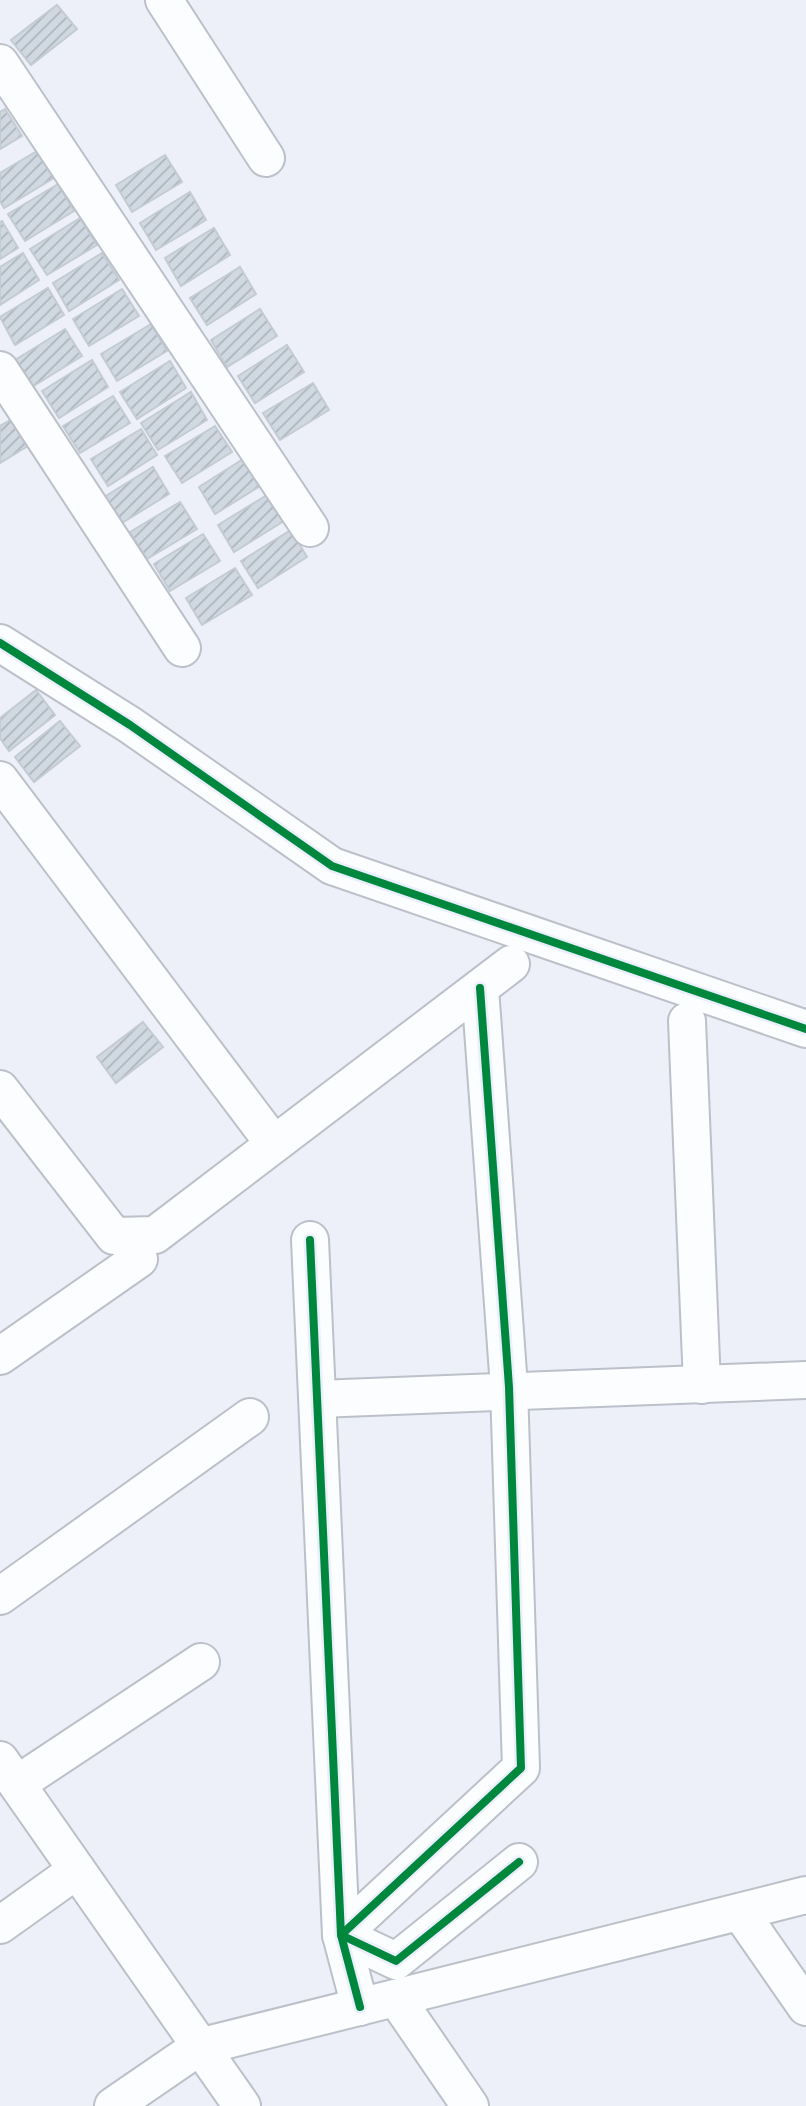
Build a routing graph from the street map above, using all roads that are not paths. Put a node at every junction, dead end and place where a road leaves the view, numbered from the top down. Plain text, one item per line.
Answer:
1 (164, 0) edge
2 (0, 63) edge
3 (266, 158) dead end
4 (0, 370) edge
5 (310, 528) dead end
6 (182, 648) dead end
7 (9, 661) edge
8 (0, 780) edge
9 (511, 964) dead end
10 (480, 988) junction
11 (687, 1021) dead end
12 (806, 1029) edge
13 (0, 1089) edge
14 (274, 1144) junction
15 (310, 1240) dead end
16 (139, 1259) dead end
17 (0, 1356) edge
18 (806, 1380) edge
19 (702, 1385) junction
20 (510, 1394) junction
21 (318, 1399) junction
22 (250, 1417) dead end
23 (0, 1596) edge
24 (201, 1662) dead end
25 (8, 1772) edge
26 (519, 1862) dead end
27 (77, 1870) junction
28 (806, 1895) edge
29 (740, 1912) junction
30 (0, 1925) edge
31 (341, 1935) junction
32 (396, 1998) junction
33 (360, 2007) junction
34 (806, 2007) edge
35 (199, 2047) junction
36 (113, 2106) edge
37 (242, 2106) edge
38 (470, 2106) edge

1 - 3 street
2 - 5 street
4 - 6 street
7 - 12 street
8 - 14 street
9 - 10 street
10 - 14 street
10 - 20 street
11 - 19 street
13 - 14 street
15 - 21 street
16 - 17 street
18 - 19 street
19 - 20 street
20 - 21 street
20 - 31 street
21 - 31 street
22 - 23 street
24 - 25 street
25 - 27 street
26 - 31 street
27 - 30 street
27 - 35 street
28 - 29 street
29 - 32 street
29 - 34 street
31 - 33 street
32 - 33 street
32 - 38 street
33 - 35 street
35 - 36 street
35 - 37 street

